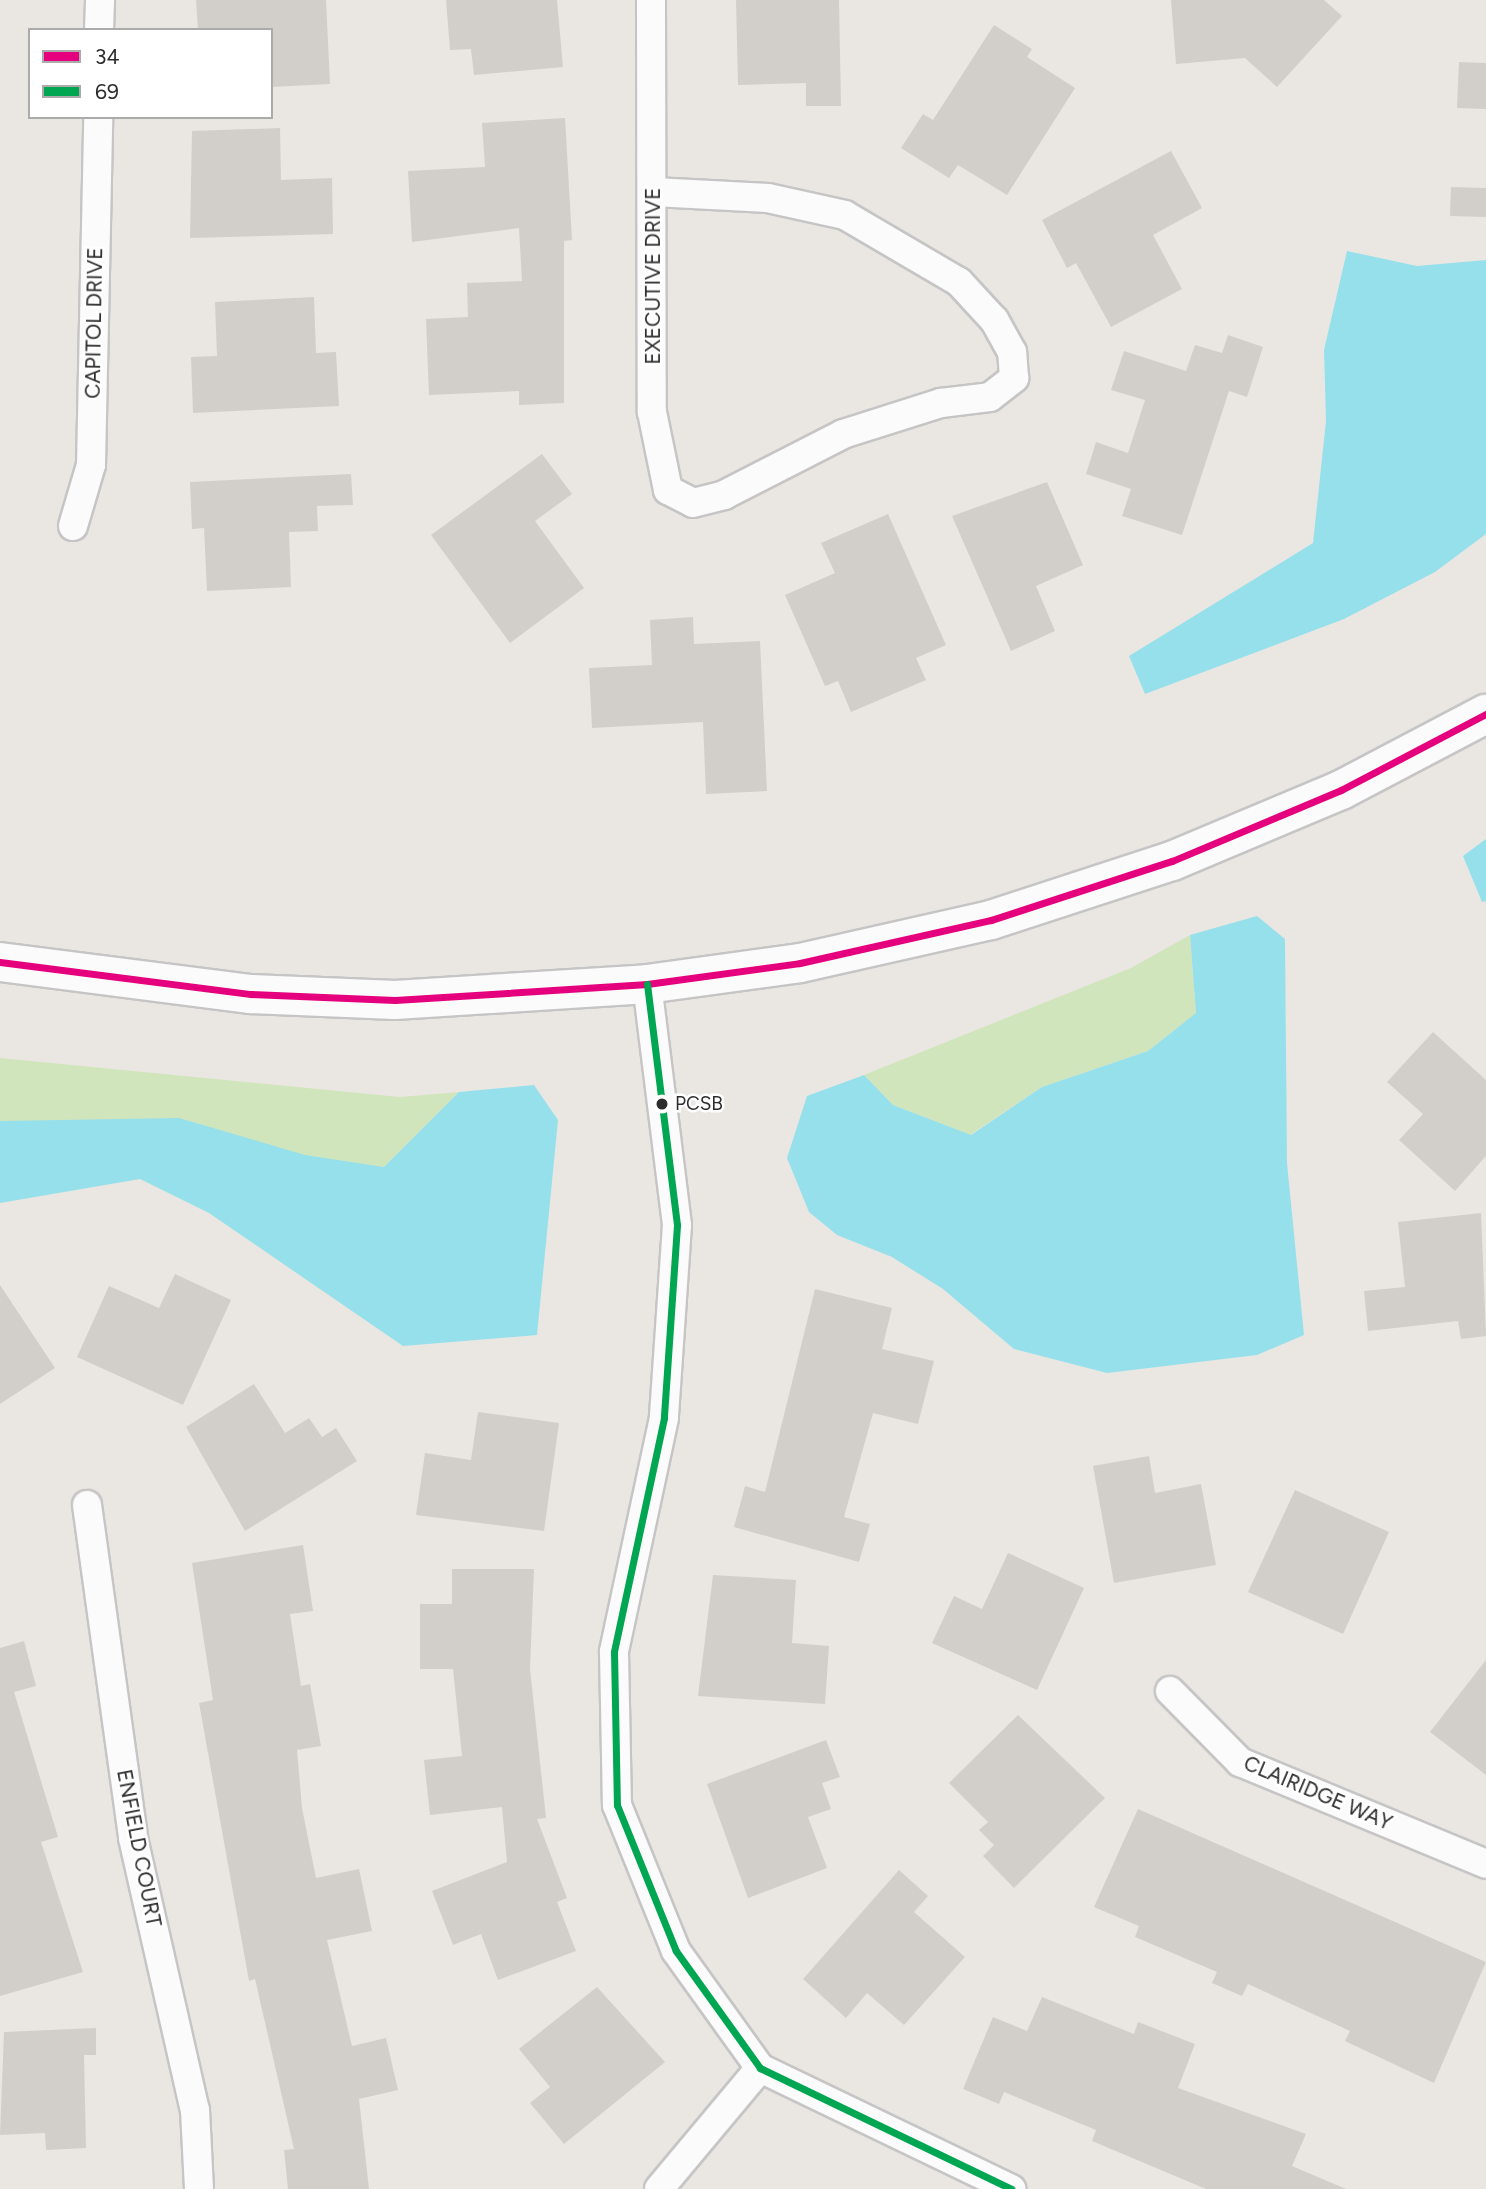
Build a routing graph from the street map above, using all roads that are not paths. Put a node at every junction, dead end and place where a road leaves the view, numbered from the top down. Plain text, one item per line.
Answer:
1 (100, 0) edge
2 (652, 0) edge
3 (99, 28) edge
4 (98, 119) edge
5 (654, 192) junction
6 (74, 526) dead end
7 (1486, 714) edge
8 (0, 962) edge
9 (647, 984) junction
10 (86, 1505) dead end
11 (1170, 1691) dead end
12 (1486, 1864) edge
13 (760, 2068) junction
14 (199, 2189) edge
15 (659, 2189) edge
16 (1011, 2189) edge

1 - 3 street
2 - 5 street, EXECUTIVE DRIVE
4 - 6 street, CAPITOL DRIVE
5 - 5 street, EXECUTIVE DRIVE
7 - 9 street
8 - 9 street
9 - 13 street
10 - 14 street, ENFIELD COURT
11 - 12 street, CLAIRIDGE WAY
13 - 15 street
13 - 16 street

